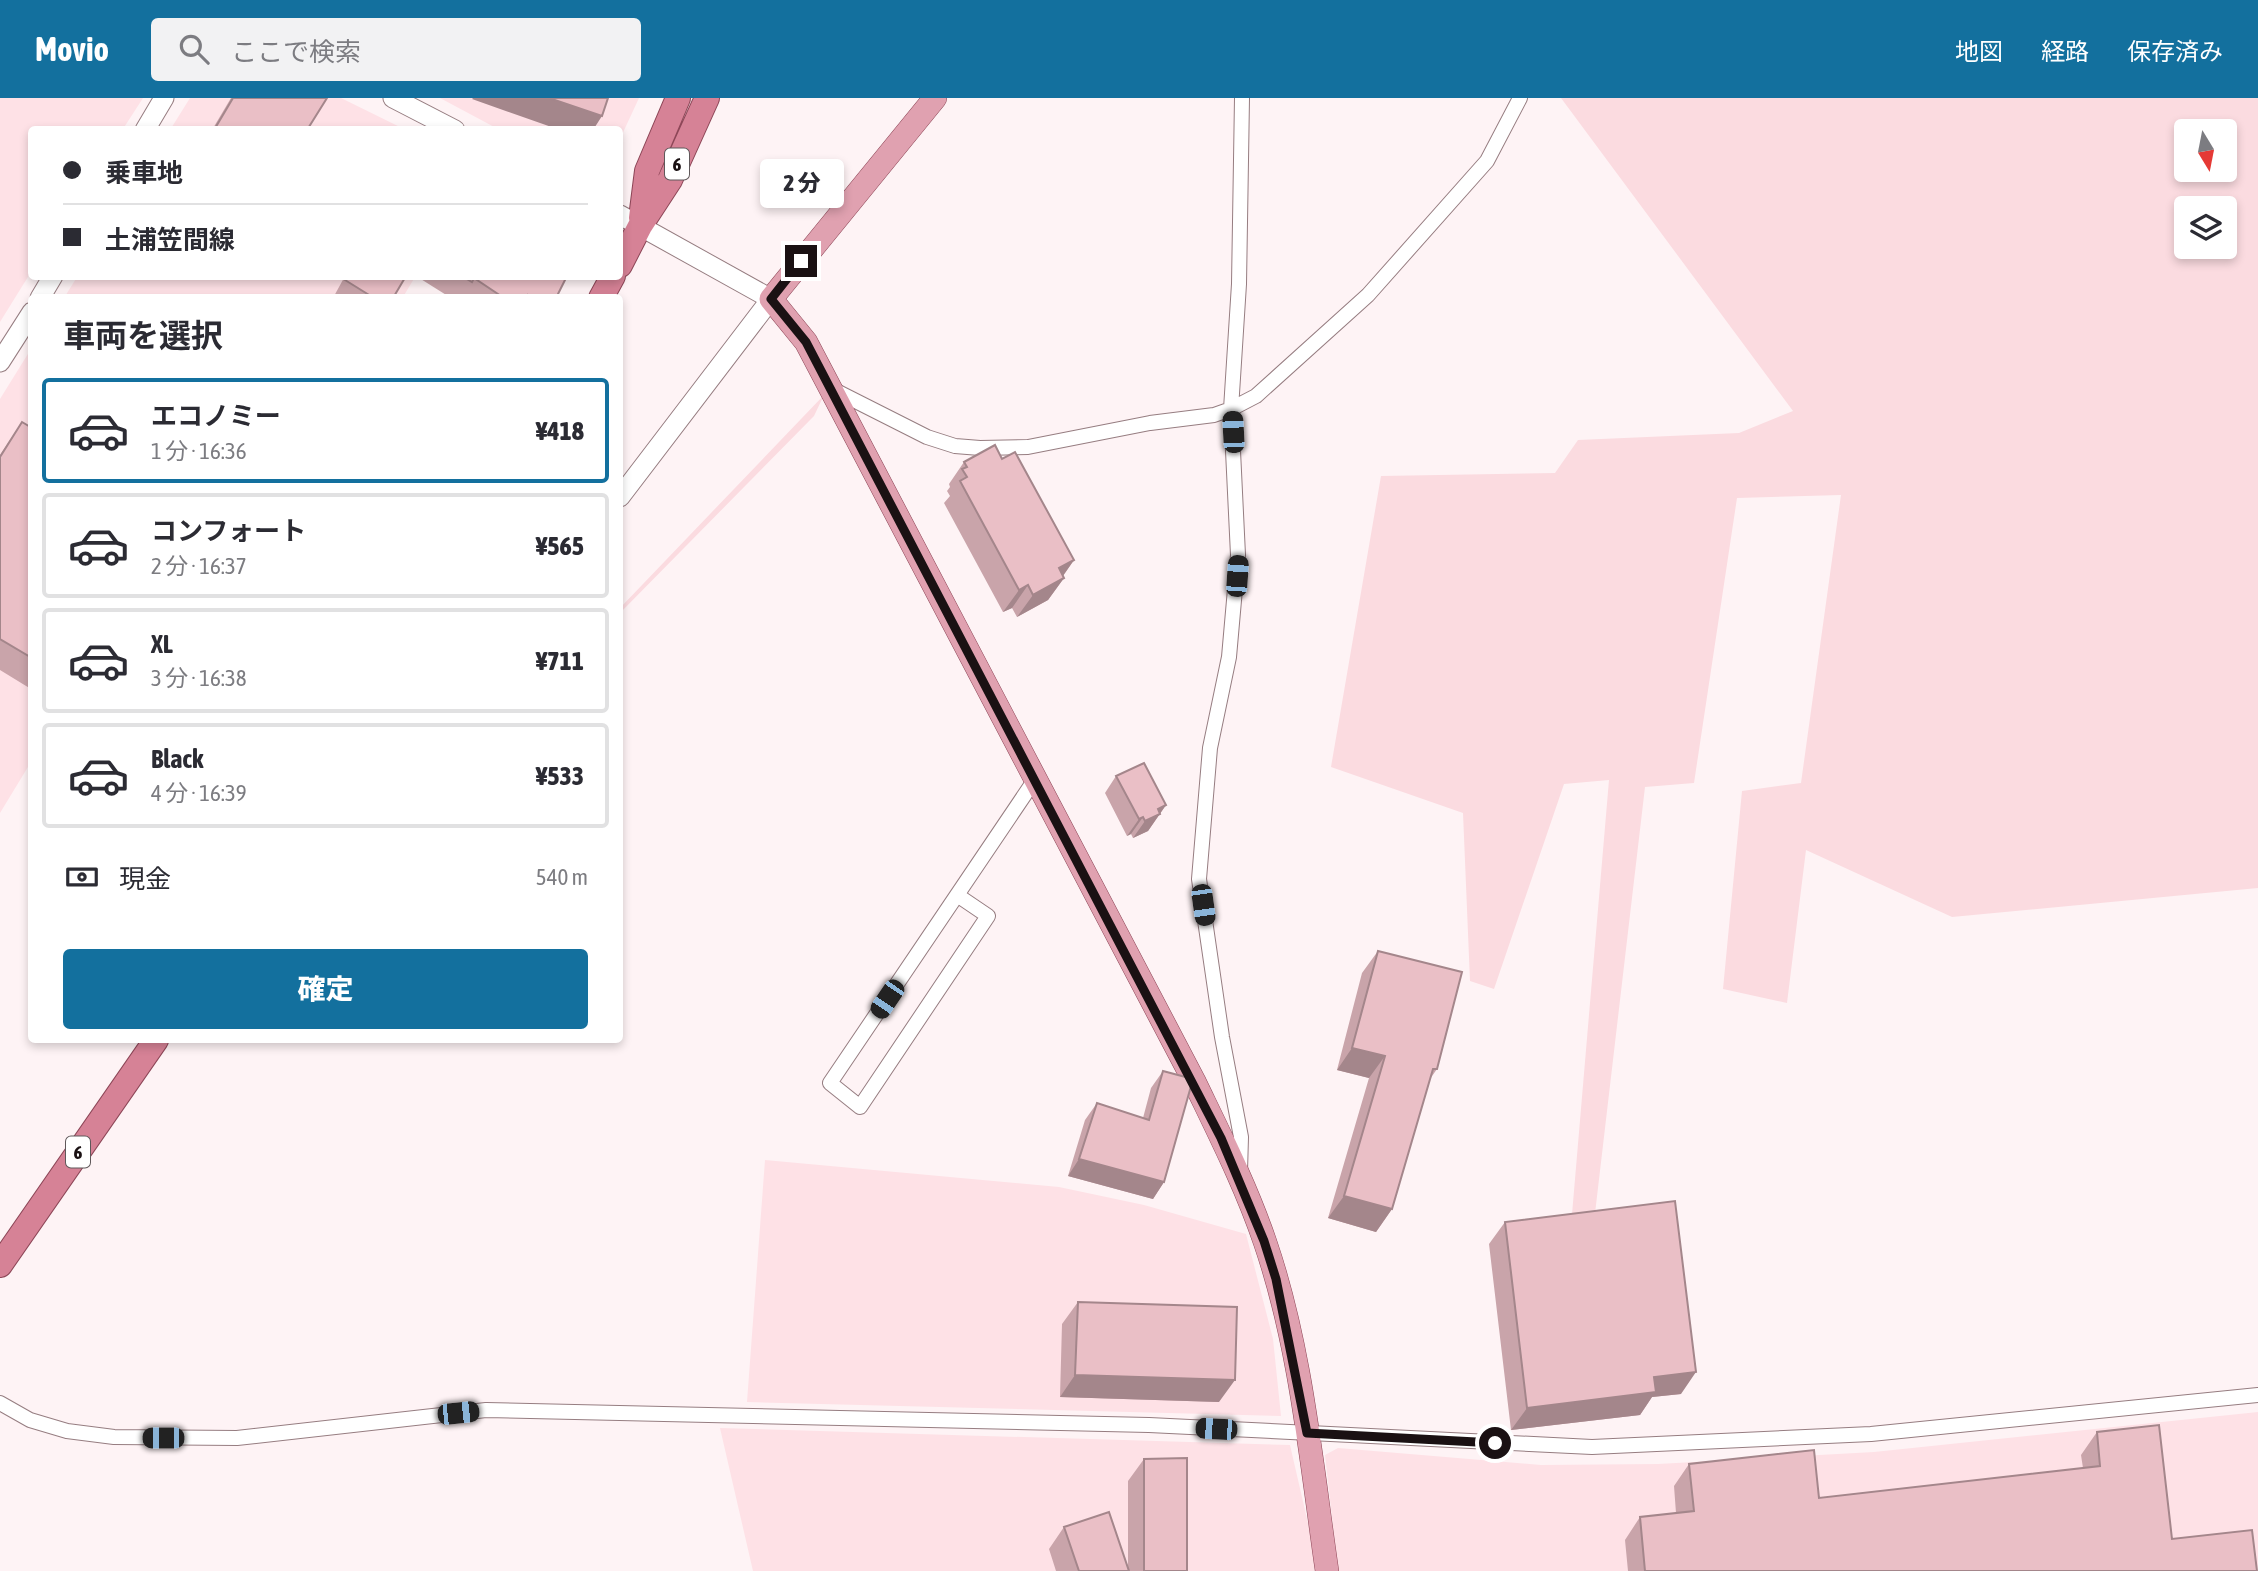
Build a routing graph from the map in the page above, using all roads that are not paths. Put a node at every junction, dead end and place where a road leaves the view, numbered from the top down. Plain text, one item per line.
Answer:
1 (164, 98) edge
2 (393, 98) edge
3 (678, 98) edge
4 (707, 98) edge
5 (934, 98) edge
6 (1242, 98) edge
7 (1520, 98) edge
8 (147, 126) edge
9 (447, 126) edge
10 (630, 220) edge
11 (623, 252) edge
12 (771, 299) junction
13 (28, 318) edge
14 (0, 362) edge
15 (831, 388) junction
16 (1231, 409) junction
17 (623, 493) edge
18 (1036, 778) junction
19 (957, 895) junction
20 (154, 1043) edge
21 (1240, 1180) junction
22 (2, 1258) edge
23 (2258, 1395) edge
24 (0, 1403) edge
25 (1307, 1433) junction
26 (1327, 1571) edge

1 - 8 street
2 - 9 street
3 - 10 highway, 6
4 - 10 highway, 6
5 - 12 main road
6 - 16 street
7 - 16 street
10 - 11 highway, 6
10 - 12 street
12 - 15 main road
12 - 17 street
13 - 14 street
15 - 16 street
15 - 18 main road
16 - 21 street
18 - 19 street
18 - 21 main road
19 - 19 street
20 - 22 highway, 6
21 - 25 main road
23 - 25 street
24 - 25 street
25 - 26 main road

